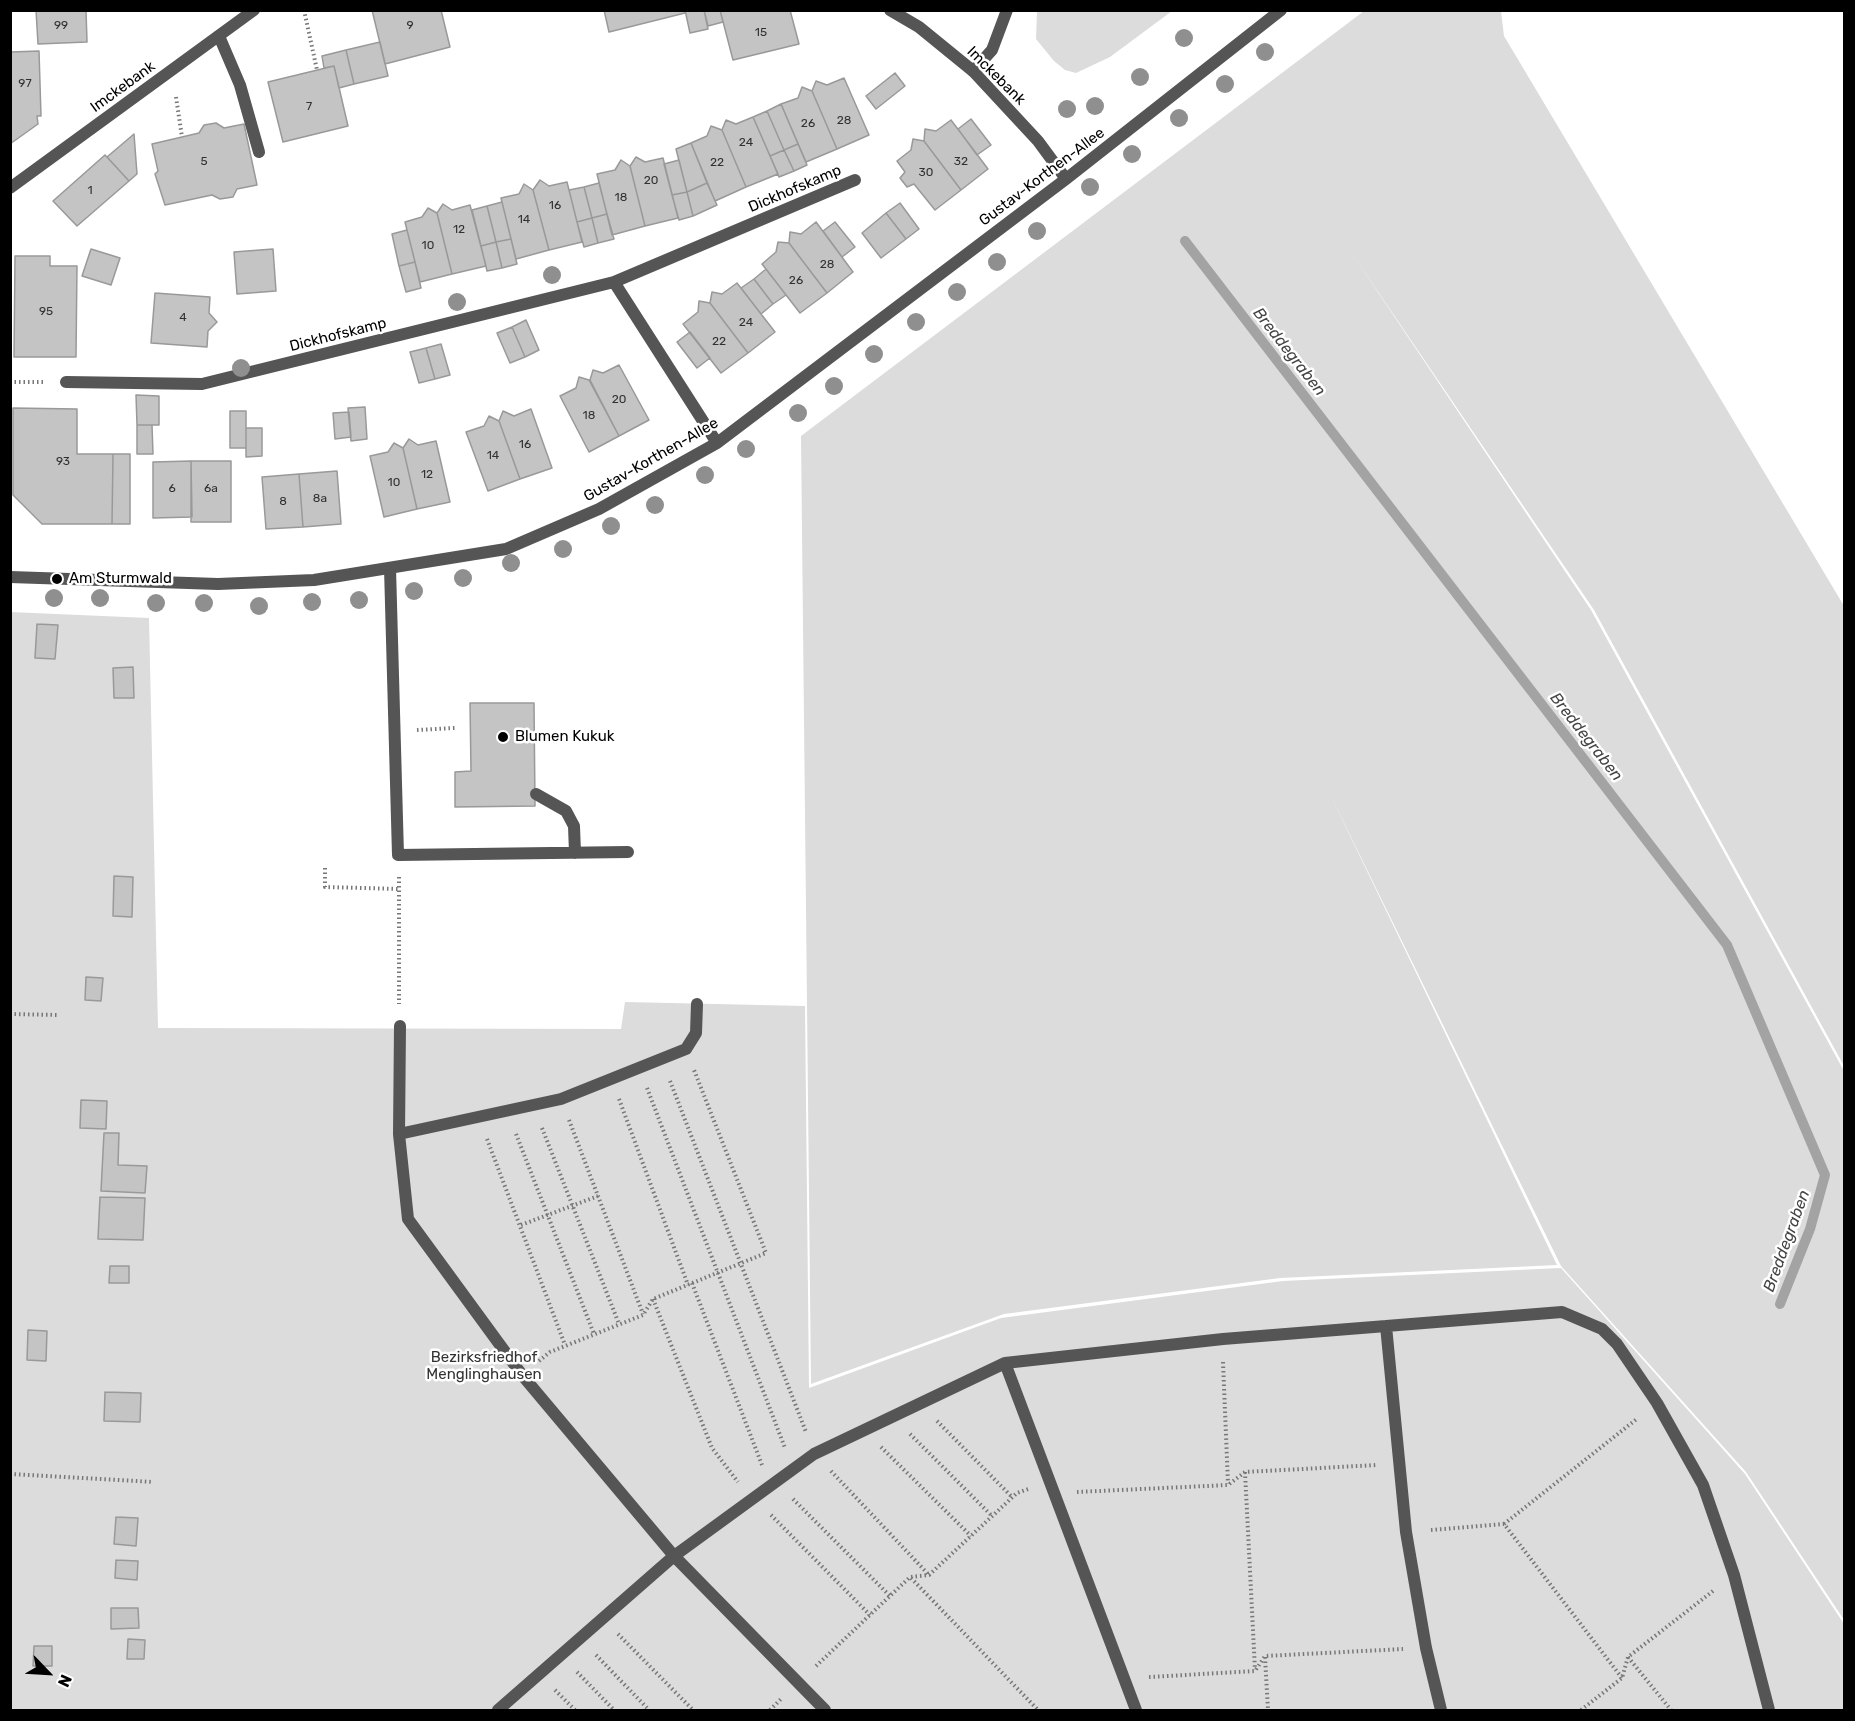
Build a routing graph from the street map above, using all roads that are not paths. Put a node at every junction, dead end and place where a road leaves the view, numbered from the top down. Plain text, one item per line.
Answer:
1 (254, 10) edge
2 (890, 10) edge
3 (1007, 10) edge
4 (1281, 10) edge
5 (219, 36) junction
6 (973, 71) junction
7 (259, 152) dead end
8 (1065, 179) junction
9 (855, 180) dead end
10 (10, 188) edge
11 (614, 282) junction
12 (66, 382) road end
13 (717, 442) junction
14 (390, 568) junction
15 (10, 577) edge
16 (536, 794) dead end
17 (628, 852) dead end
18 (575, 853) junction
19 (697, 1004) dead end
20 (400, 1026) road end
21 (399, 1134) junction
22 (1386, 1326) junction
23 (1005, 1363) junction
24 (674, 1556) junction
25 (498, 1710) edge
26 (825, 1710) edge
27 (1136, 1710) edge
28 (1441, 1710) edge
29 (1769, 1710) edge

1 - 5 street, Imckebank
2 - 6 street, Imckebank
3 - 6 street
4 - 8 street, Gustav-Korthen-Allee
5 - 7 street
5 - 10 street, Imckebank
6 - 8 street, Imckebank
8 - 13 street, Gustav-Korthen-Allee
9 - 11 street, Dickhofskamp
11 - 12 street, Dickhofskamp
11 - 13 street
13 - 14 street, Gustav-Korthen-Allee
14 - 15 street, Gustav-Korthen-Allee
14 - 18 street
16 - 18 street
17 - 18 street
19 - 21 street
20 - 21 street
21 - 24 street
22 - 23 street
22 - 28 street
22 - 29 street
23 - 24 street
23 - 27 street
24 - 25 street
24 - 26 street

